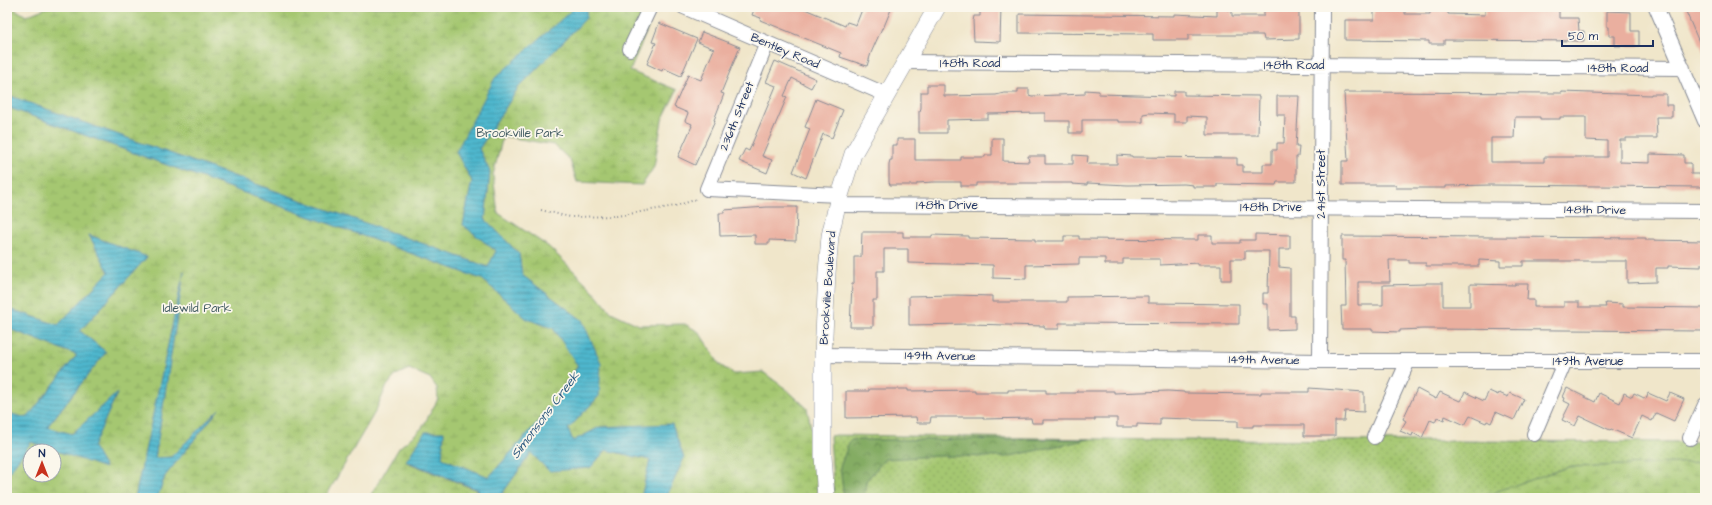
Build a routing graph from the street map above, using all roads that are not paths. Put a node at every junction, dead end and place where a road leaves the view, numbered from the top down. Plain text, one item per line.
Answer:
1 (650, 7) edge
2 (684, 7) edge
3 (937, 7) edge
4 (1322, 7) edge
5 (1656, 7) edge
6 (767, 43) junction
7 (630, 50) dead end
8 (906, 62) junction
9 (1322, 66) junction
10 (1682, 68) junction
11 (887, 95) junction
12 (1705, 122) edge
13 (707, 189) joint
14 (838, 200) junction
15 (1321, 207) junction
16 (1705, 211) edge
17 (823, 355) junction
18 (1320, 361) junction
19 (1408, 361) junction
20 (1564, 361) junction
21 (1705, 361) edge
22 (1705, 405) edge
23 (1534, 434) dead end
24 (1374, 437) dead end
25 (1690, 438) dead end
26 (826, 498) edge

1 - 7 street
2 - 6 street, Bentley Road
3 - 8 street, Brookville Boulevard
4 - 9 street, 241st Street
5 - 10 street
6 - 11 street, Bentley Road
6 - 13 street, 236th Street
8 - 9 street, 148th Road
8 - 11 street, Brookville Boulevard
9 - 10 street, 148th Road
9 - 15 street, 241st Street
10 - 12 street
11 - 14 street, Brookville Boulevard
13 - 14 street, 148th Drive
14 - 15 street, 148th Drive
14 - 17 street, Brookville Boulevard
15 - 16 street, 148th Drive
15 - 18 street, 241st Street
17 - 18 street, 149th Avenue
17 - 26 street, Brookville Boulevard
18 - 19 street, 149th Avenue
19 - 20 street, 149th Avenue
19 - 24 street
20 - 21 street, 149th Avenue
20 - 23 street
22 - 25 street

